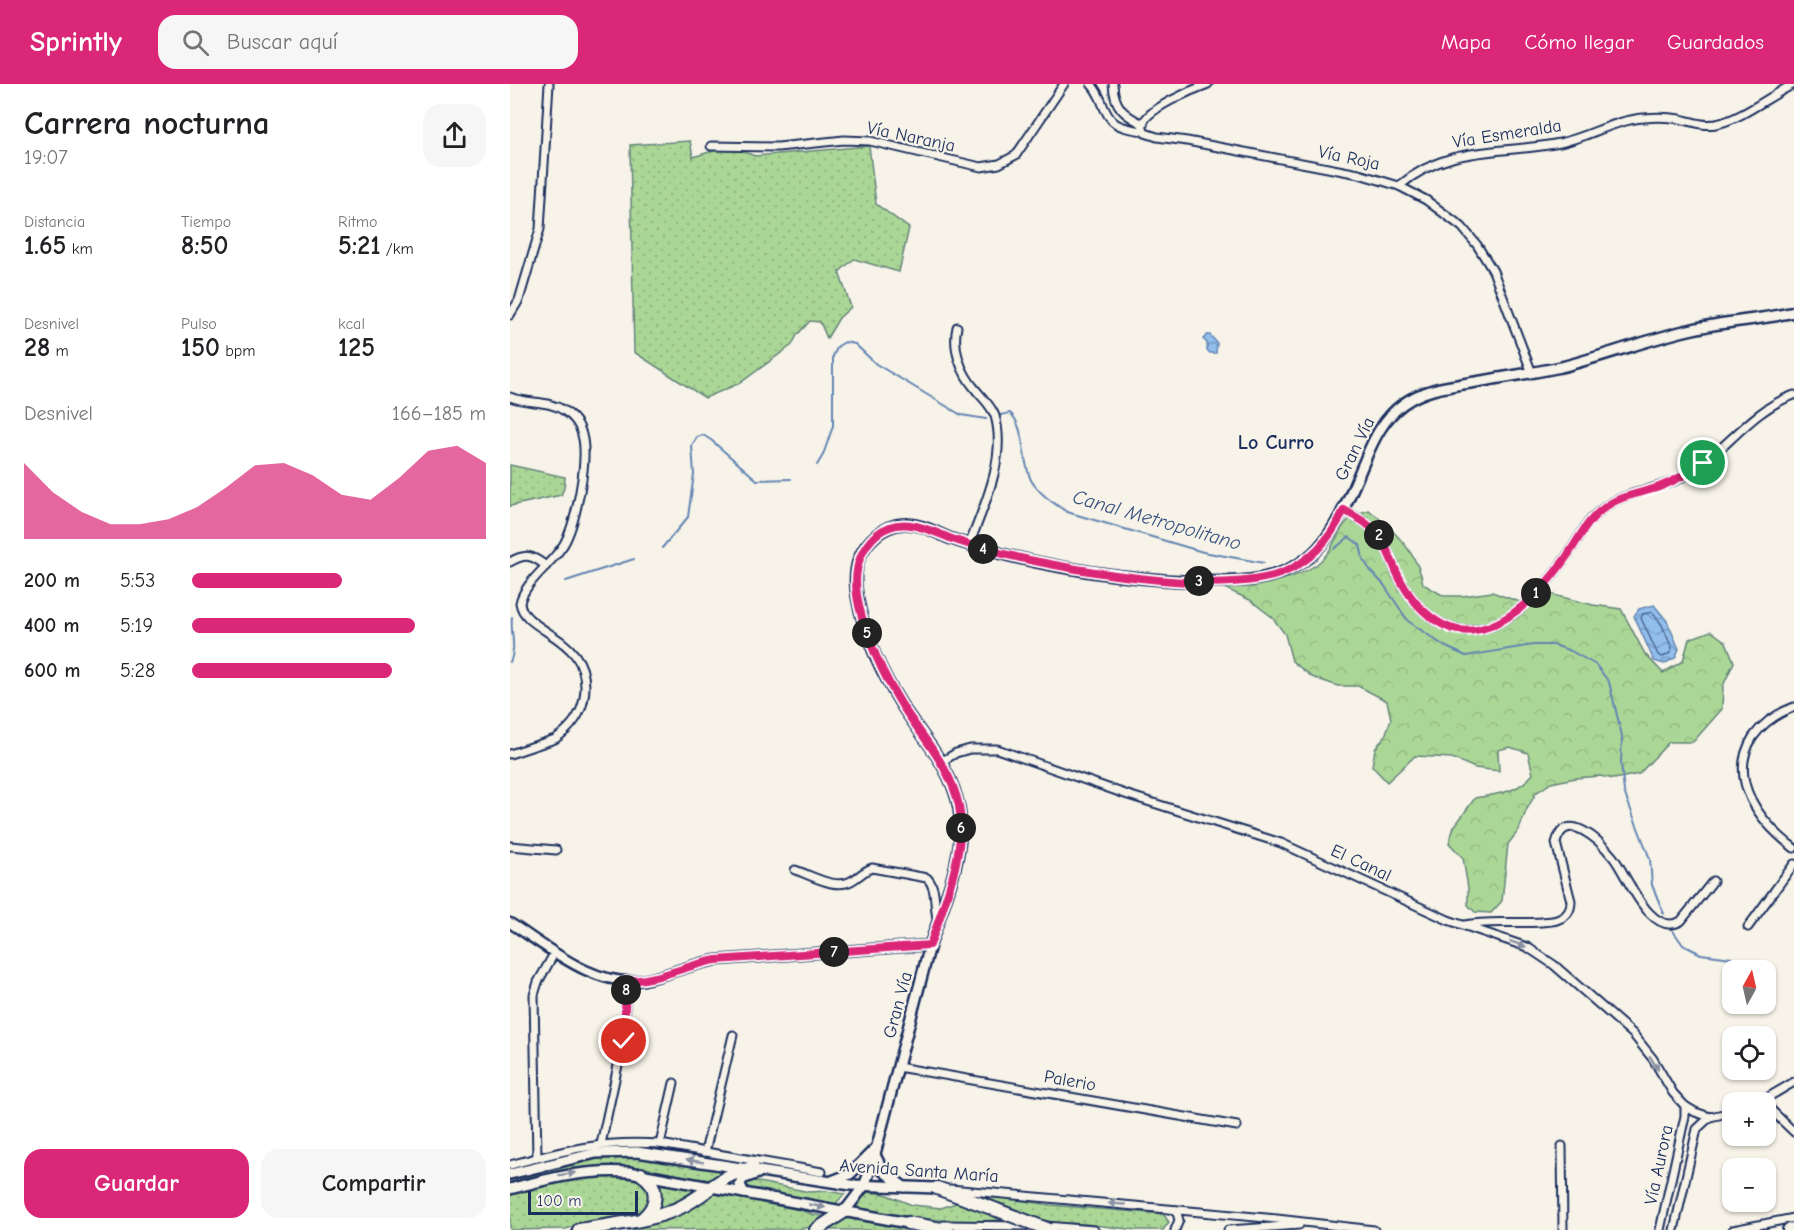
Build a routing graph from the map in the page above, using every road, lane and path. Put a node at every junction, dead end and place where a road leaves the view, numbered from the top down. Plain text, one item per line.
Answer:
1 (549, 84) edge
2 (1064, 84) edge
3 (1091, 84) edge
4 (1113, 84) edge
5 (1208, 84) edge
6 (1794, 84) edge
7 (1143, 127) junction
8 (711, 146) dead end
9 (1399, 186) junction
10 (1794, 312) edge
11 (510, 315) edge
12 (957, 327) dead end
13 (1532, 373) junction
14 (1794, 395) edge
15 (510, 397) edge
16 (1344, 510) junction
17 (969, 545) junction
18 (510, 562) edge
19 (546, 566) junction
20 (1794, 707) edge
21 (510, 754) edge
22 (940, 762) junction
23 (510, 846) edge
24 (1794, 848) edge
25 (556, 850) dead end
26 (1794, 864) edge
27 (795, 870) dead end
28 (1713, 882) dead end
29 (938, 922) junction
30 (510, 923) edge
31 (1462, 926) junction
32 (1748, 927) dead end
33 (930, 945) junction
34 (555, 952) junction
35 (626, 981) junction
36 (733, 1035) dead end
37 (898, 1067) junction
38 (1794, 1082) edge
39 (674, 1083) dead end
40 (1776, 1094) edge
41 (1685, 1106) junction
42 (1722, 1114) edge
43 (1776, 1116) edge
44 (1710, 1117) junction
45 (1237, 1126) dead end
46 (1794, 1132) edge
47 (601, 1144) junction
48 (660, 1144) junction
49 (1562, 1146) dead end
50 (876, 1151) junction
51 (705, 1152) junction
52 (537, 1158) junction
53 (510, 1165) edge
54 (753, 1168) junction
55 (766, 1170) junction
56 (822, 1172) dead end
57 (510, 1174) edge
58 (641, 1174) junction
59 (829, 1182) junction
60 (864, 1186) junction
61 (710, 1187) junction
62 (904, 1187) junction
63 (937, 1188) junction
64 (510, 1189) edge
65 (744, 1193) junction
66 (1176, 1210) junction
67 (845, 1211) junction
68 (1794, 1218) edge
69 (642, 1219) junction
70 (908, 1223) junction
71 (1329, 1225) junction
72 (1794, 1229) edge
73 (579, 1230) edge
74 (816, 1230) edge
75 (947, 1230) edge
76 (1050, 1230) edge
77 (1094, 1230) edge
78 (1174, 1230) edge
79 (1228, 1230) edge
80 (1374, 1230) edge
81 (1563, 1230) edge
82 (1660, 1230) edge
83 (1674, 1230) edge
84 (1733, 1230) edge
85 (1789, 1230) edge

1 - 11 street
2 - 8 street, Vía Naranja
3 - 7 street
4 - 7 street
5 - 7 street
6 - 9 street, Vía Esmeralda
7 - 9 street, Vía Roja
9 - 13 street, Vía Roja
10 - 13 main road, Gran Vía
12 - 17 street
13 - 16 main road, Gran Vía
14 - 16 street
15 - 19 street
16 - 17 main road, Gran Vía
17 - 22 main road, Gran Vía
18 - 19 street
19 - 21 street
20 - 24 street
22 - 29 main road, Gran Vía
22 - 31 street, El Canal
23 - 25 street
26 - 32 street
27 - 29 street
28 - 31 street
29 - 33 main road, Gran Vía
30 - 34 street
31 -> 41 street, El Canal
33 - 35 street
33 - 37 main road, Gran Vía
34 - 35 street
34 - 52 street
35 - 47 street
36 - 51 street
37 - 45 street, Palerio
37 - 50 main road, Gran Vía
38 - 40 street
39 - 48 street
41 - 44 street, El Canal
41 - 82 street, Vía Aurora
42 - 44 street
43 - 46 street
44 - 83 street, Vía Aurora
47 - 48 street, Avenida Santa María
47 - 52 street, Avenida Santa María
48 - 51 street, Avenida Santa María
49 - 81 street
50 - 59 main road
50 - 60 main road, Gran Vía
50 - 62 main road
51 - 56 street, Avenida Santa María
52 - 53 street, Avenida Santa María
54 - 55 main road, Avenida Santa María
54 -> 57 main road, Avenida Santa María
54 - 61 highway
55 - 59 main road, Avenida Santa María
55 - 65 main road
58 - 61 main road
64 -> 58 main road
58 - 69 highway
59 - 60 main road, Avenida Santa María
60 - 62 main road, Avenida Santa María
60 - 67 main road, Gran Vía
61 - 65 main road
61 - 69 highway
62 - 63 main road, Avenida Santa María
66 -> 63 street, Avenida Santa María
63 - 76 highway, bridge
65 -> 67 main road
66 - 71 street, Avenida Santa María
66 - 78 street
67 - 70 main road
67 - 74 highway
68 - 84 street
69 - 73 highway
70 - 75 highway
70 - 77 street
71 - 79 street, Avenida Santa María
71 - 80 street, Avenida Santa María
72 - 85 highway

